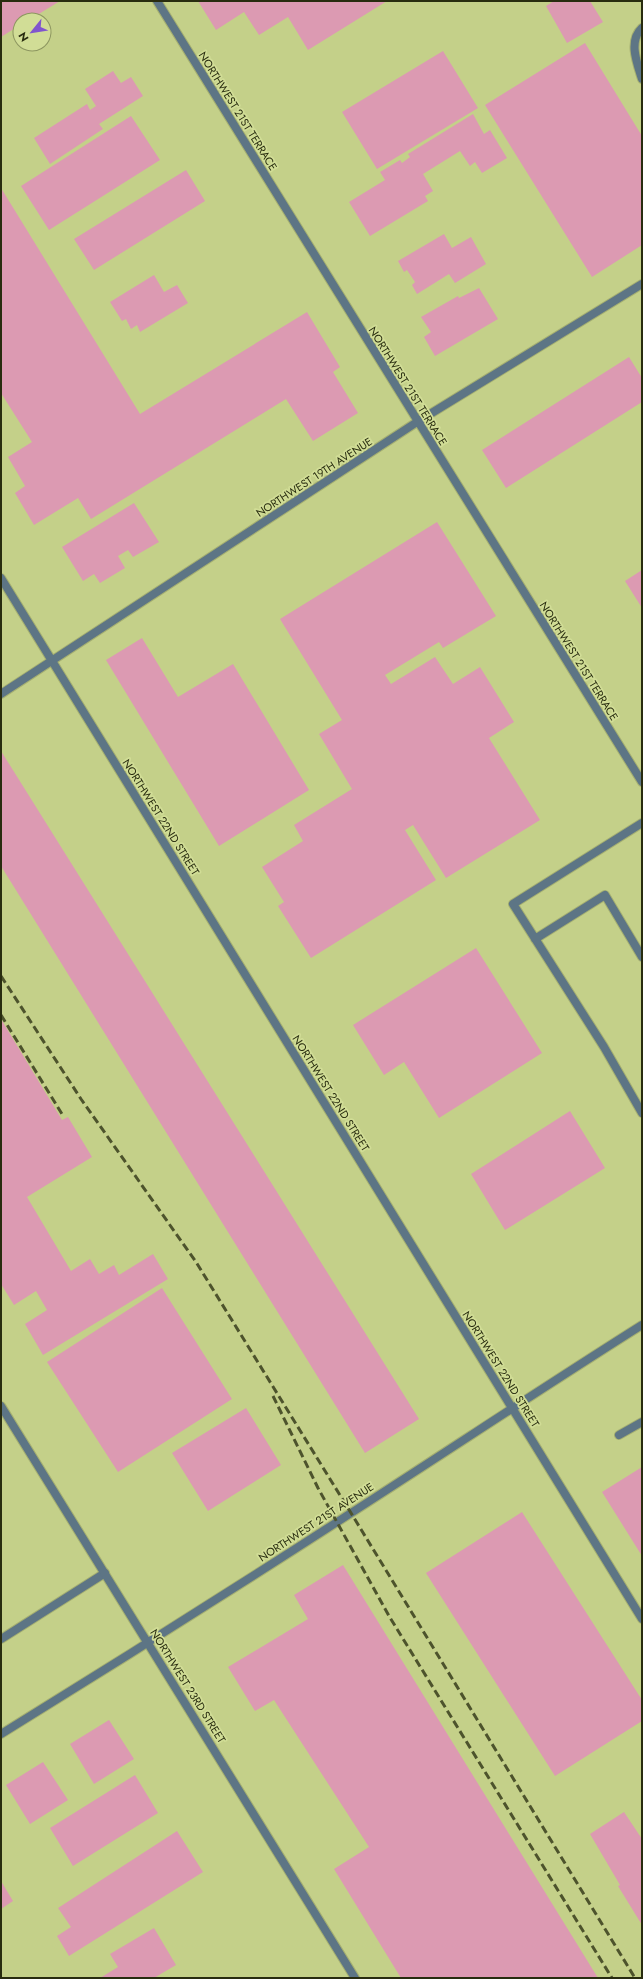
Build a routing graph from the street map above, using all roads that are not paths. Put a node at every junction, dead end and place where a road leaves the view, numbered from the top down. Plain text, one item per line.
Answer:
1 (157, 1) edge
2 (642, 28) edge
3 (642, 79) edge
4 (642, 284) edge
5 (417, 422) junction
6 (1, 578) edge
7 (51, 661) junction
8 (1, 694) edge
9 (642, 782) edge
10 (642, 823) edge
11 (535, 939) junction
12 (642, 957) edge
13 (642, 1113) edge
14 (642, 1325) edge
15 (1, 1406) edge
16 (511, 1407) junction
17 (642, 1422) edge
18 (620, 1435) dead end
19 (105, 1573) junction
20 (642, 1619) edge
21 (1, 1639) edge
22 (149, 1642) junction
23 (1, 1734) edge
24 (355, 1978) edge

1 - 5 street, NORTHWEST 21ST TERRACE
2 - 3 street
4 - 5 street, NORTHWEST 19TH AVENUE
5 - 7 street, NORTHWEST 19TH AVENUE
5 - 9 street, NORTHWEST 21ST TERRACE
6 - 7 street, NORTHWEST 22ND STREET
7 - 8 street, NORTHWEST 19TH AVENUE
7 - 16 street, NORTHWEST 22ND STREET
10 - 11 street
11 - 12 street
11 - 13 street
14 - 16 street, NORTHWEST 21ST AVENUE
15 - 19 street, NORTHWEST 23RD STREET
16 - 20 street, NORTHWEST 22ND STREET
16 - 22 street, NORTHWEST 21ST AVENUE
17 - 18 street
19 - 21 street
19 - 22 street, NORTHWEST 23RD STREET
22 - 23 street, NORTHWEST 21ST AVENUE
22 - 24 street, NORTHWEST 23RD STREET

